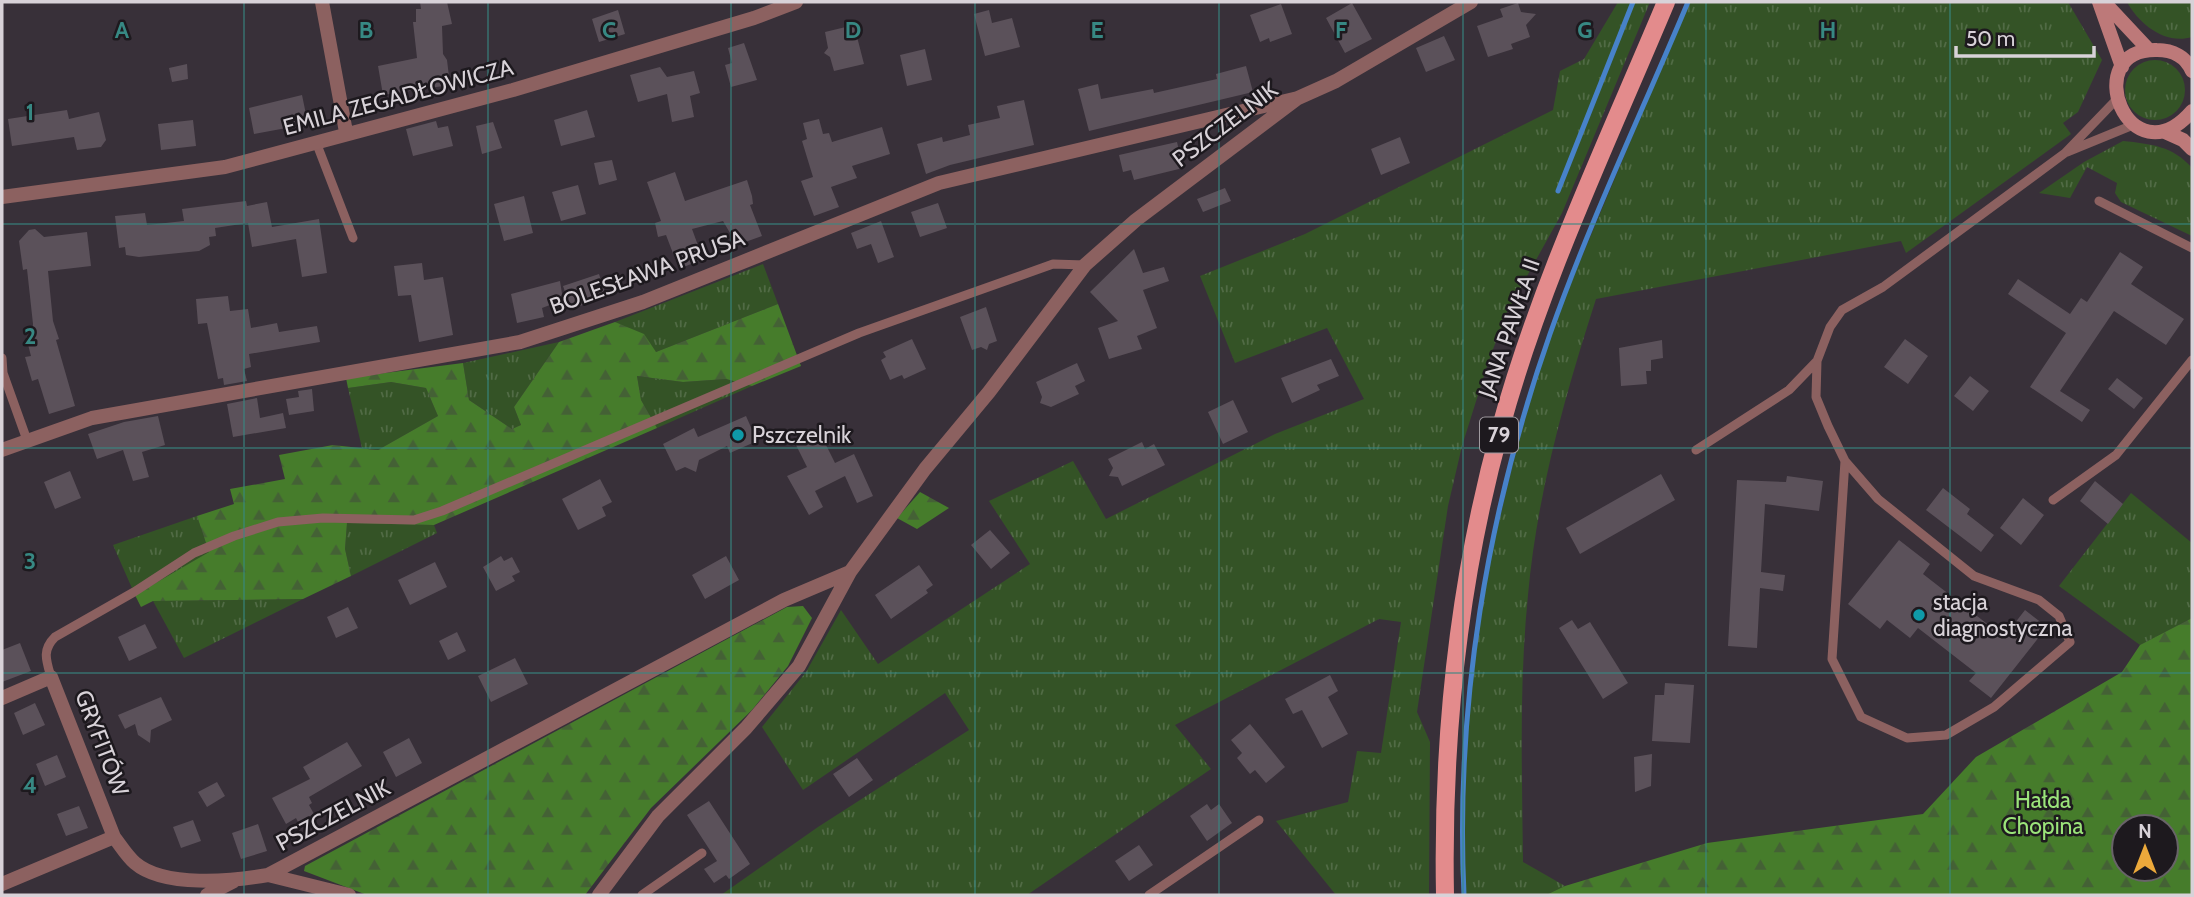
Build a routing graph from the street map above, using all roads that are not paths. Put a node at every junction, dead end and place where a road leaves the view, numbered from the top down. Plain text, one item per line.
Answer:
1 (322, 2) edge
2 (796, 2) edge
3 (1471, 2) edge
4 (1666, 2) edge
5 (2102, 2) edge
6 (2148, 49) junction
7 (2186, 53) edge
8 (2122, 67) junction
9 (2192, 71) edge
10 (1298, 98) junction
11 (2116, 100) junction
12 (2192, 111) edge
13 (2133, 125) junction
14 (2163, 131) junction
15 (346, 132) junction
16 (316, 142) junction
17 (2192, 149) edge
18 (2066, 153) junction
19 (2, 197) edge
20 (2099, 201) dead end
21 (353, 238) dead end
22 (2192, 248) edge
23 (1085, 265) junction
24 (2, 358) edge
25 (2192, 360) edge
26 (1817, 361) junction
27 (2182, 372) junction
28 (2192, 378) edge
29 (27, 440) junction
30 (2, 450) edge
31 (1696, 450) dead end
32 (1845, 461) junction
33 (2053, 500) dead end
34 (850, 572) junction
35 (51, 677) junction
36 (2, 698) edge
37 (1259, 820) dead end
38 (114, 837) junction
39 (702, 853) dead end
40 (268, 875) junction
41 (235, 880) junction
42 (2, 884) edge
43 (207, 895) edge
44 (349, 895) edge
45 (599, 895) edge
46 (642, 895) edge
47 (1149, 895) edge
48 (1445, 895) edge

1 - 15 street
2 - 15 street, EMILA ZEGADŁOWICZA
3 - 10 street, PSZCZELNIK
4 - 48 main road, JANA PAWŁA II / 79
5 - 6 street
5 - 8 street
6 - 7 street
6 - 8 street
7 - 9 street
8 - 11 street
10 - 23 street, PSZCZELNIK
10 - 29 street, BOLESŁAWA PRUSA
11 - 13 street
11 - 18 lane
12 - 14 street
13 - 14 street
13 - 18 lane
14 - 17 street
15 - 16 street, EMILA ZEGADŁOWICZA
16 - 19 street, EMILA ZEGADŁOWICZA
16 - 21 lane
18 - 26 lane
20 - 22 lane
23 - 34 street, PSZCZELNIK
23 - 35 lane
24 - 29 lane
25 - 27 lane
26 - 31 lane
26 - 32 lane
27 - 28 lane
27 - 33 lane
29 - 30 street, BOLESŁAWA PRUSA
32 - 32 lane
34 - 40 street, PSZCZELNIK
34 - 45 street
35 - 36 street, GRYFITÓW
35 - 38 street, GRYFITÓW
37 - 47 lane
38 - 41 street, PSZCZELNIK
38 - 42 street
39 - 46 lane
40 - 41 street, PSZCZELNIK
40 - 44 street
41 - 43 street

